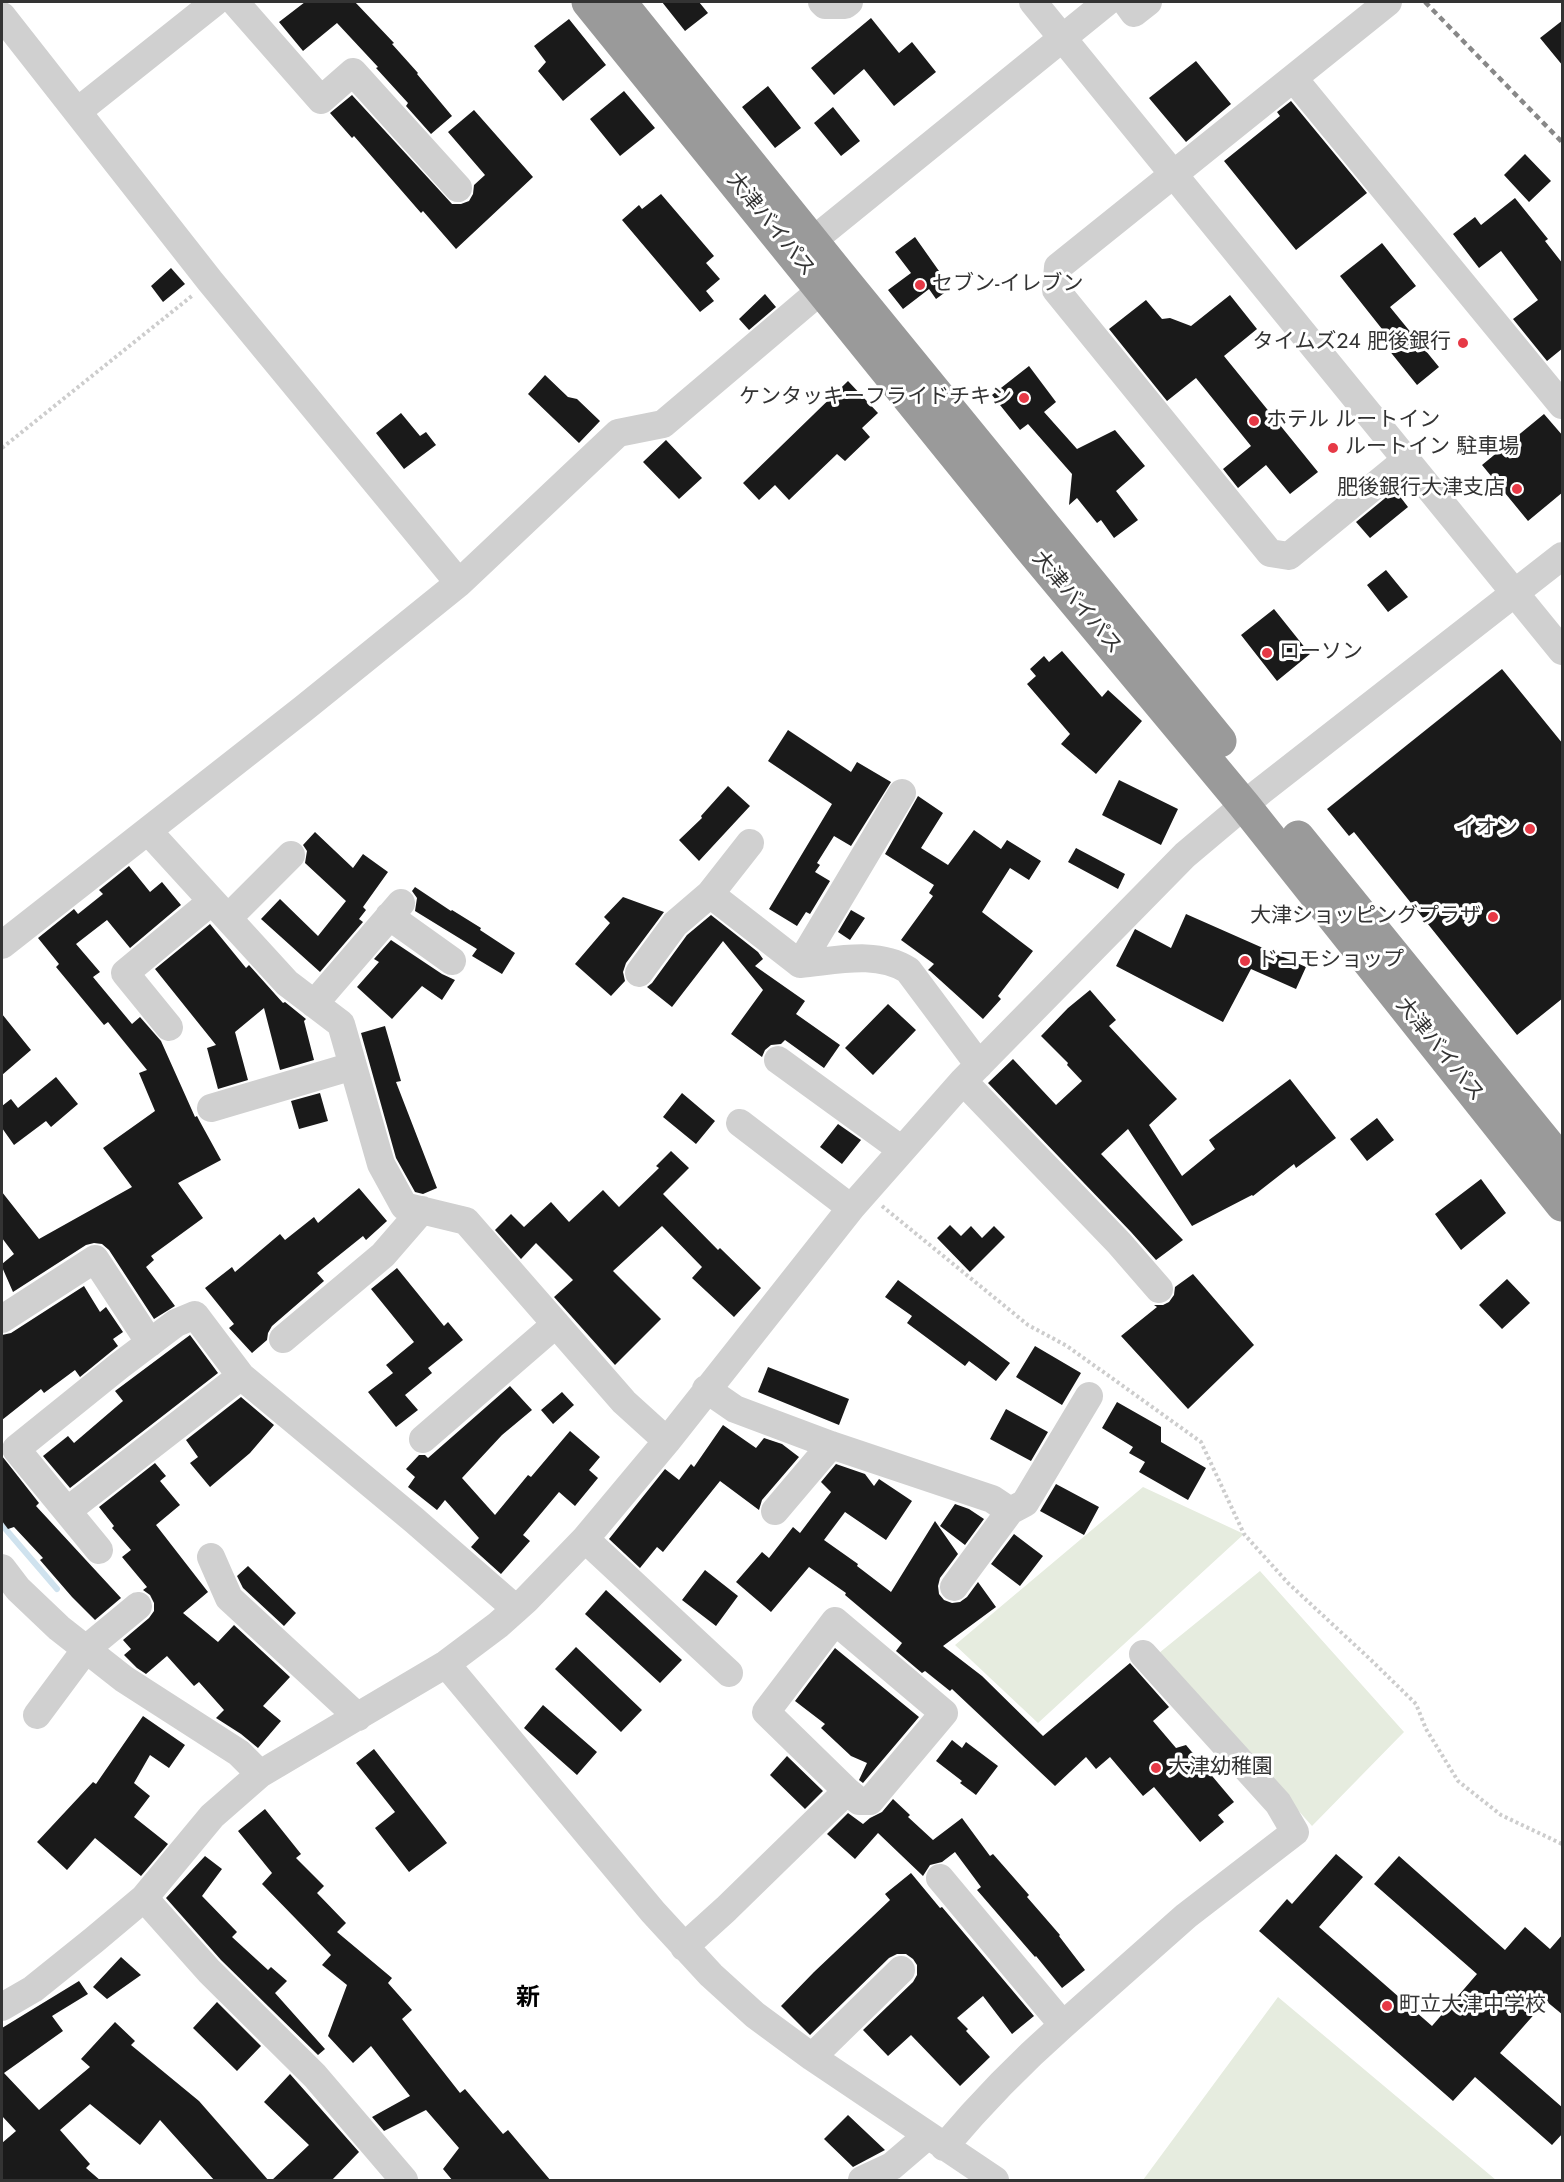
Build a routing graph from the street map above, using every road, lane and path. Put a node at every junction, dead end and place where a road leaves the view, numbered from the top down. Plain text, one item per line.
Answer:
1 (215, 2) edge
2 (235, 2) edge
3 (588, 2) edge
4 (620, 2) edge
5 (822, 2) edge
6 (849, 2) edge
7 (1033, 2) edge
8 (1107, 2) edge
9 (1126, 2) edge
10 (1148, 2) edge
11 (1388, 2) edge
12 (2, 16) edge
13 (1062, 37) junction
14 (1294, 79) junction
15 (78, 111) junction
16 (1174, 175) junction
17 (458, 188) dead end
18 (803, 249) junction
19 (210, 281) junction
20 (830, 282) junction
21 (1563, 405) edge
22 (2, 448) edge
23 (1406, 460) junction
24 (1563, 556) edge
25 (459, 583) junction
26 (1516, 594) junction
27 (1563, 651) edge
28 (902, 793) dead end
29 (1252, 798) junction
30 (148, 831) junction
31 (750, 843) dead end
32 (291, 855) dead end
33 (710, 894) junction
34 (220, 910) junction
35 (2, 945) edge
36 (452, 961) dead end
37 (800, 964) junction
38 (639, 973) dead end
39 (314, 1004) junction
40 (169, 1027) dead end
41 (778, 1060) dead end
42 (353, 1066) junction
43 (971, 1073) junction
44 (211, 1108) dead end
45 (740, 1123) dead end
46 (902, 1150) junction
47 (1563, 1162) edge
48 (1563, 1205) edge
49 (851, 1208) junction
50 (422, 1210) junction
51 (1159, 1289) dead end
52 (2, 1319) edge
53 (556, 1324) junction
54 (283, 1339) dead end
55 (150, 1343) junction
56 (241, 1376) junction
57 (706, 1389) junction
58 (1089, 1396) dead end
59 (423, 1439) dead end
60 (667, 1441) junction
61 (831, 1445) junction
62 (67, 1510) junction
63 (775, 1511) dead end
64 (1010, 1511) junction
65 (585, 1539) junction
66 (99, 1550) dead end
67 (211, 1557) dead end
68 (2, 1568) edge
69 (1288, 1583) dead end
70 (954, 1587) dead end
71 (138, 1606) dead end
72 (516, 1609) junction
73 (86, 1649) junction
74 (1143, 1654) dead end
75 (446, 1664) junction
76 (729, 1673) dead end
77 (38, 1715) dead end
78 (358, 1717) junction
79 (260, 1774) junction
80 (847, 1791) junction
81 (1563, 1844) edge
82 (940, 1878) dead end
83 (144, 1898) junction
84 (684, 1947) junction
85 (901, 1970) dead end
86 (2, 2007) edge
87 (1063, 2025) junction
88 (812, 2057) junction
89 (936, 2142) junction
90 (405, 2181) edge
91 (862, 2181) edge
92 (994, 2181) edge

1 - 15 street
2 - 17 street
3 - 18 highway, 大津バイパス
4 - 18 highway, 大津バイパス
5 - 6 street
7 - 13 street
8 - 13 street
9 - 10 street
11 - 14 street
12 - 15 street
13 - 16 street
13 - 18 street
14 - 16 street
14 - 21 street
15 - 19 street
16 - 23 street
16 - 23 street
18 - 20 highway, 大津バイパス
19 - 22 path
19 - 25 street
20 - 25 street
20 - 29 highway, 大津バイパス
23 - 26 street
24 - 26 street
25 - 30 street
26 - 27 street
26 - 29 street
28 - 37 street
29 - 43 street
29 - 47 highway, 大津バイパス
29 - 48 highway, 大津バイパス
30 - 34 street
30 - 35 street
31 - 33 street
32 - 34 street
33 - 37 street
33 - 38 street
34 - 39 street
34 - 40 street
36 - 39 street
37 - 43 street
39 - 42 street
41 - 46 street
42 - 44 street
42 - 50 street
43 - 46 street
43 - 51 street
45 - 49 street
46 - 49 street
49 - 57 street
50 - 53 street
50 - 54 street
52 - 55 street
53 - 59 street
53 - 60 street
55 - 56 street
55 - 62 street
56 - 62 street
56 - 72 street
57 - 60 street
57 - 61 street
58 - 64 street
60 - 65 street
61 - 63 street
61 - 64 street
62 - 66 street
64 - 70 street
65 - 72 street
65 - 76 street
67 - 78 street
68 - 73 street
69 - 81 path
71 - 73 street
72 - 75 street
73 - 77 street
73 - 79 street
74 - 87 street
75 - 78 street
75 - 84 street
78 - 79 street
79 - 83 street
80 - 80 street
80 - 84 street
82 - 87 street
83 - 86 street
83 - 90 street
84 - 88 street
85 - 88 street
87 - 89 street
88 - 89 street
89 - 91 street
89 - 92 street

